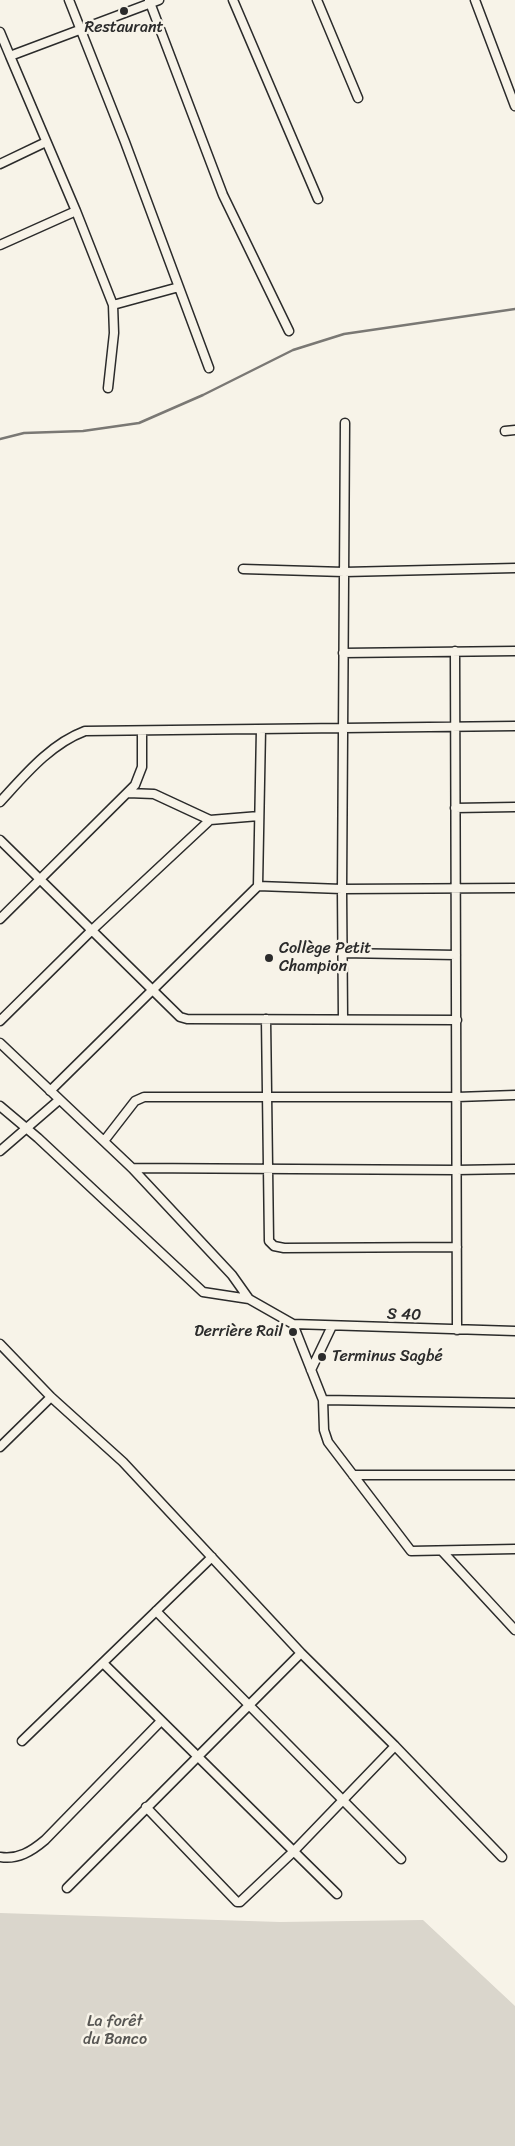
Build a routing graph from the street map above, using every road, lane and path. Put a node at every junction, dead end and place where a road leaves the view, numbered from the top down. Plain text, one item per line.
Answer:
1 (69, 0) edge
2 (159, 0) edge
3 (233, 0) edge
4 (317, 0) edge
5 (475, 0) edge
6 (150, 2) edge
7 (80, 30) junction
8 (0, 32) edge
9 (10, 56) junction
10 (358, 98) dead end
11 (515, 106) edge
12 (46, 142) junction
13 (0, 164) edge
14 (318, 199) dead end
15 (76, 211) junction
16 (0, 245) edge
17 (180, 288) junction
18 (113, 305) junction
19 (288, 331) dead end
20 (209, 368) dead end
21 (108, 388) dead end
22 (345, 423) dead end
23 (515, 430) edge
24 (504, 431) dead end
25 (243, 568) dead end
26 (515, 568) edge
27 (344, 572) junction
28 (455, 651) junction
29 (515, 651) edge
30 (344, 653) junction
31 (515, 726) edge
32 (454, 727) junction
33 (343, 728) junction
34 (261, 729) junction
35 (142, 731) junction
36 (128, 794) junction
37 (0, 802) edge
38 (455, 808) junction
39 (515, 808) edge
40 (259, 816) junction
41 (210, 820) junction
42 (0, 840) edge
43 (39, 878) junction
44 (258, 886) junction
45 (515, 888) edge
46 (342, 889) junction
47 (456, 889) junction
48 (0, 919) edge
49 (92, 930) junction
50 (342, 953) junction
51 (456, 954) junction
52 (151, 989) junction
53 (266, 1019) junction
54 (343, 1019) junction
55 (457, 1020) junction
56 (0, 1021) edge
57 (0, 1043) edge
58 (50, 1091) junction
59 (515, 1095) edge
60 (268, 1096) junction
61 (457, 1097) junction
62 (59, 1100) junction
63 (0, 1106) edge
64 (25, 1129) junction
65 (104, 1141) junction
66 (0, 1151) edge
67 (132, 1168) junction
68 (515, 1169) edge
69 (269, 1170) junction
70 (456, 1170) junction
71 (456, 1247) junction
72 (249, 1299) junction
73 (293, 1324) junction
74 (332, 1326) junction
75 (457, 1330) junction
76 (515, 1331) edge
77 (0, 1344) edge
78 (311, 1370) junction
79 (51, 1397) junction
80 (323, 1400) junction
81 (515, 1403) edge
82 (0, 1447) edge
83 (353, 1475) junction
84 (515, 1475) edge
85 (515, 1548) edge
86 (442, 1551) junction
87 (212, 1557) junction
88 (156, 1612) junction
89 (514, 1625) edge
90 (301, 1653) junction
91 (103, 1663) junction
92 (248, 1706) junction
93 (161, 1721) junction
94 (22, 1741) dead end
95 (395, 1746) junction
96 (196, 1757) junction
97 (342, 1800) junction
98 (146, 1807) junction
99 (293, 1852) junction
100 (0, 1857) edge
101 (502, 1857) dead end
102 (401, 1859) dead end
103 (67, 1888) dead end
104 (337, 1894) dead end

1 - 7 street
2 - 6 street
3 - 14 street
4 - 10 street
5 - 11 street
6 - 7 street
6 - 19 street
7 - 9 street
7 - 17 street
8 - 9 street
9 - 12 street
12 - 13 street
12 - 15 street
15 - 16 street
15 - 18 street
17 - 18 street
17 - 20 street
18 - 21 street
22 - 27 street
23 - 24 street
25 - 27 street
26 - 27 street
27 - 30 street
28 - 29 street
28 - 30 street
28 - 32 street
30 - 33 street
31 - 32 street
32 - 33 street
32 - 38 street
33 - 34 street
33 - 46 street
34 - 35 street
34 - 40 street
35 - 36 street
35 - 37 street
36 - 41 street
36 - 43 street
38 - 39 street
38 - 47 street
40 - 41 street
40 - 44 street
41 - 49 street
42 - 43 street
43 - 48 street
43 - 49 street
44 - 46 street
44 - 52 street
45 - 47 street
46 - 47 street
46 - 50 street
47 - 51 street
49 - 52 street
49 - 56 street
50 - 51 street
50 - 54 street
51 - 55 street
52 - 53 street
52 - 58 street
53 - 54 street
53 - 60 street
54 - 55 street
55 - 61 street
57 - 58 street
58 - 62 street
59 - 61 street
60 - 61 street
60 - 65 street
60 - 69 street
61 - 70 street
62 - 64 street
62 - 65 street
63 - 64 street
64 - 66 street
64 - 72 street
65 - 67 street
67 - 69 street
67 - 72 street
68 - 70 street
69 - 70 street
69 - 71 street
70 - 71 street
71 - 75 street
72 - 73 street
73 - 74 street, S 40
73 - 78 street
74 - 75 street, S 40
74 - 78 street
75 - 76 street, S 40
77 - 79 street
78 - 80 street
79 - 82 street
79 - 87 street
80 - 81 street
80 - 83 street
83 - 84 street
83 - 86 street
85 - 86 street
86 - 89 street
87 - 88 street
87 - 90 street
88 - 91 street
88 - 92 street
90 - 92 street
90 - 95 street
91 - 93 street
91 - 94 street
92 - 96 street
92 - 97 street
93 - 96 street
93 - 100 street
95 - 97 street
95 - 101 street
96 - 98 street
96 - 99 street
97 - 99 street
97 - 102 street
98 - 99 street
98 - 103 street
99 - 104 street

